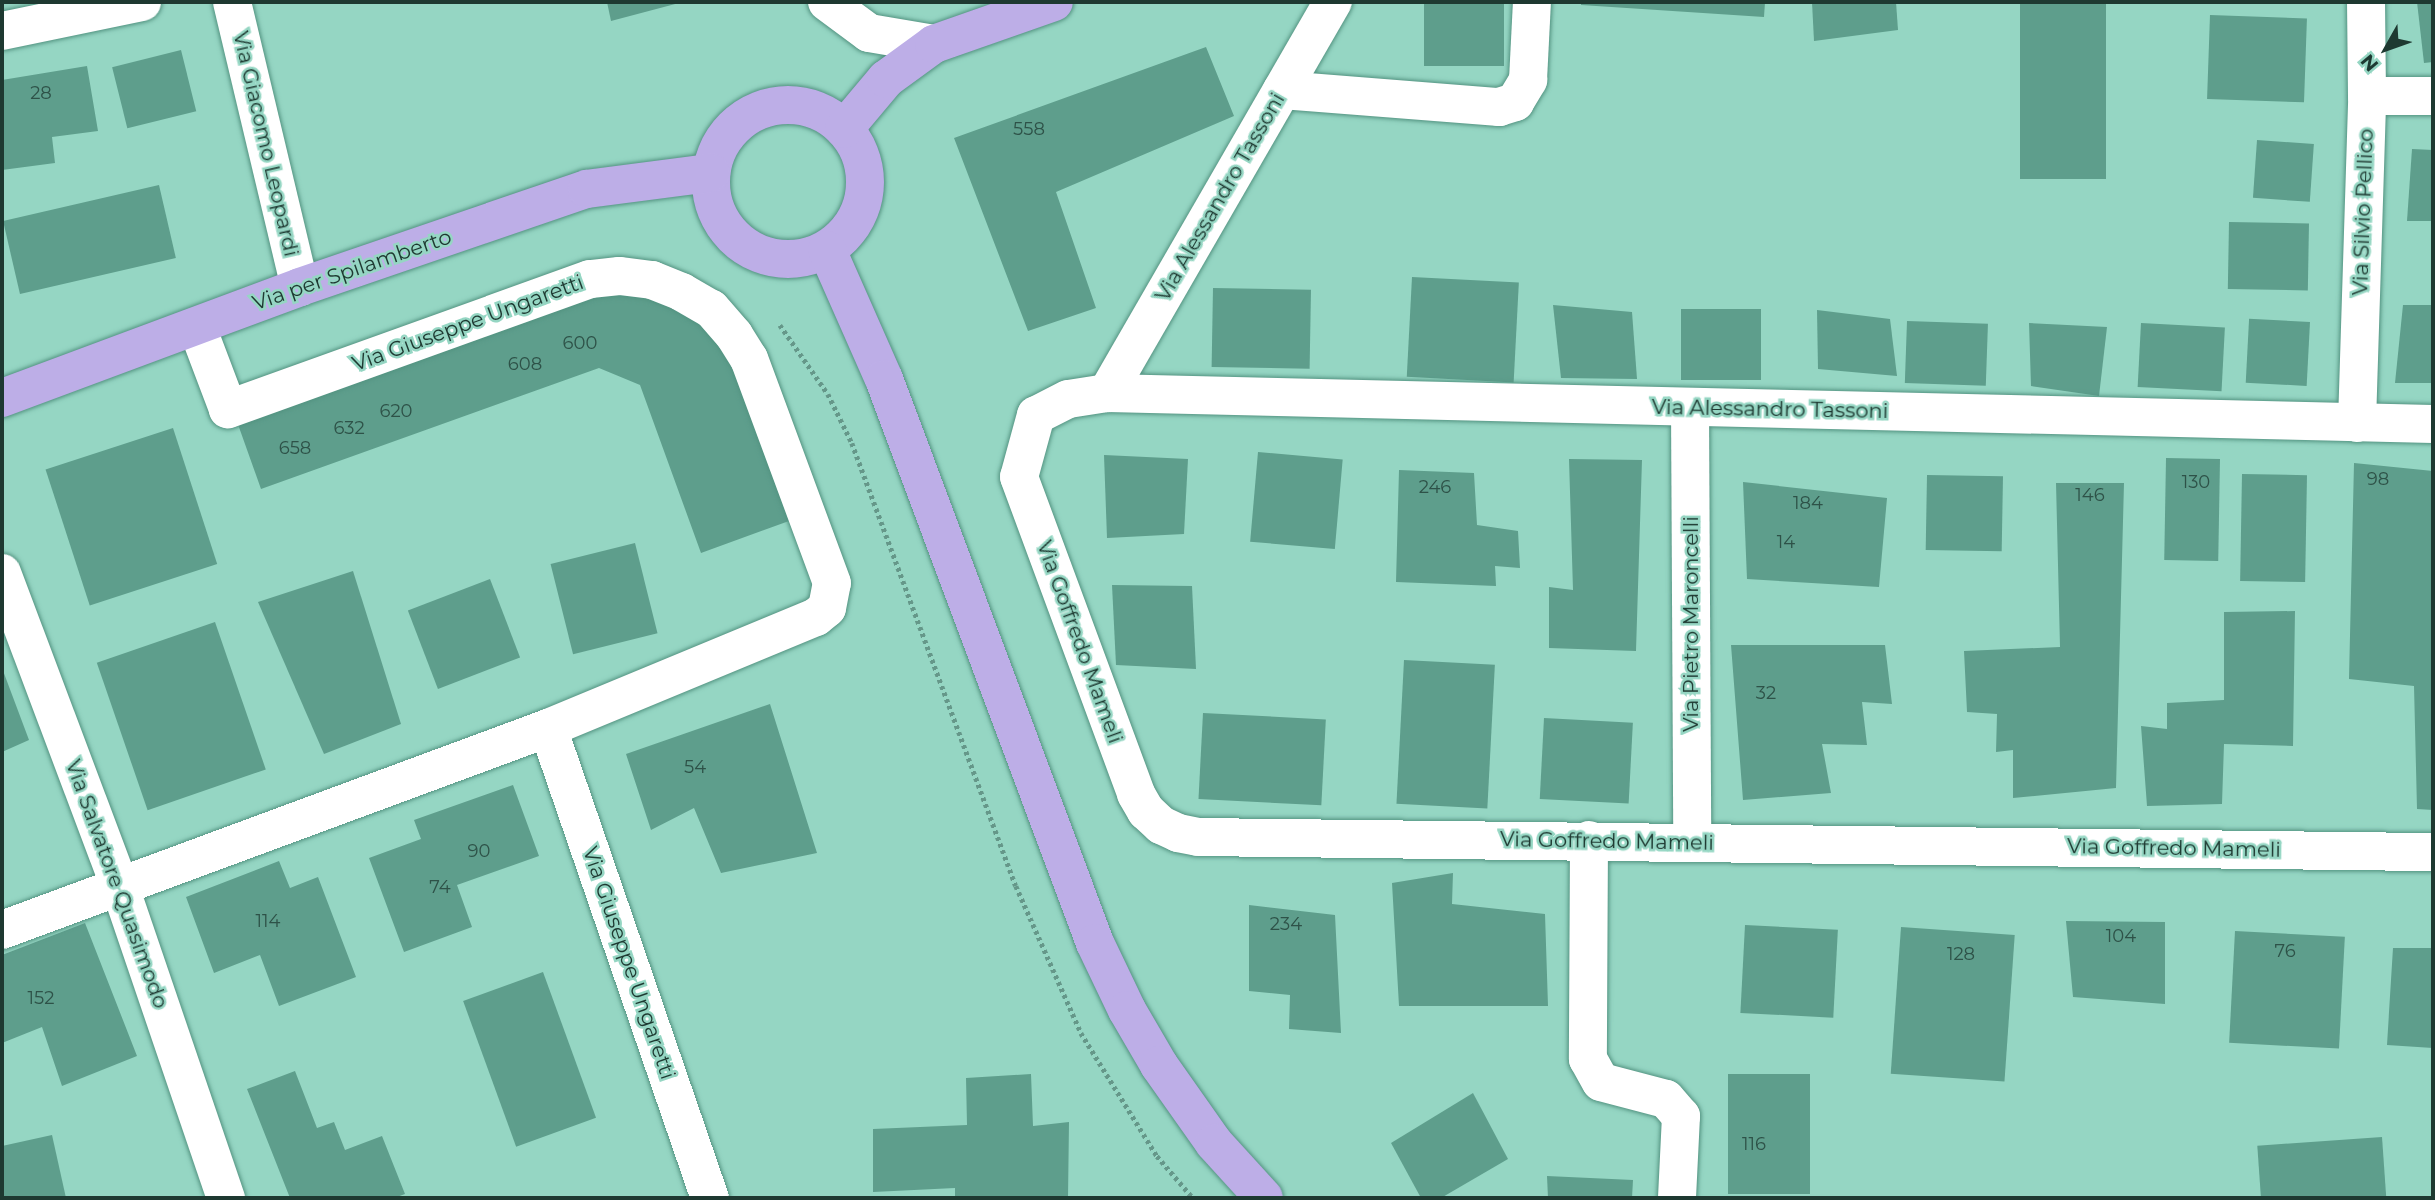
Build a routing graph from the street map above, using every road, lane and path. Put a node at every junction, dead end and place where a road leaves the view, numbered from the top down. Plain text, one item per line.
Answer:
1 (142, 2) edge
2 (232, 2) edge
3 (827, 2) edge
4 (1054, 2) edge
5 (1333, 2) edge
6 (1532, 2) edge
7 (2366, 2) edge
8 (2, 31) edge
9 (934, 44) junction
10 (1282, 90) junction
11 (2367, 96) junction
12 (2433, 96) edge
13 (844, 129) junction
14 (711, 173) junction
15 (827, 250) junction
16 (300, 287) junction
17 (775, 320) dead end
18 (197, 327) junction
19 (1107, 393) junction
20 (2, 398) edge
21 (1690, 407) junction
22 (2357, 423) junction
23 (2433, 424) edge
24 (1019, 477) joint
25 (2, 573) edge
26 (548, 727) junction
27 (1589, 840) junction
28 (1692, 842) junction
29 (2433, 852) edge
30 (120, 887) junction
31 (2, 930) edge
32 (226, 1198) edge
33 (710, 1198) edge
34 (1193, 1198) edge
35 (1264, 1198) edge
36 (1677, 1198) edge

1 - 8 street
2 - 16 street, Via Giacomo Leopardi
3 - 9 street
4 - 9 main road
5 - 10 street, Via Alessandro Tassoni
6 - 10 street
7 - 11 street, Via Silvio Pellico
9 - 13 main road
10 - 19 street, Via Alessandro Tassoni
11 - 12 street
11 - 22 street, Via Silvio Pellico
13 - 14 main road
13 - 15 main road
14 - 15 main road
14 - 16 main road, Via per Spilamberto
15 - 35 main road
16 - 18 main road, Via per Spilamberto
17 - 34 path
18 - 20 main road, Via per Spilamberto
18 - 26 street, Via Giuseppe Ungaretti
19 - 21 street, Via Alessandro Tassoni
19 - 24 street, Via Alessandro Tassoni
21 - 22 street, Via Alessandro Tassoni
21 - 28 street, Via Pietro Maroncelli
22 - 23 street, Via Alessandro Tassoni
24 - 27 street, Via Goffredo Mameli
25 - 30 street, Via Salvatore Quasimodo
26 - 30 street, Via Giuseppe Ungaretti
26 - 33 street, Via Giuseppe Ungaretti
27 - 28 street, Via Goffredo Mameli
27 - 36 street
28 - 29 street, Via Goffredo Mameli
30 - 31 street, Via Giuseppe Ungaretti
30 - 32 street, Via Salvatore Quasimodo

